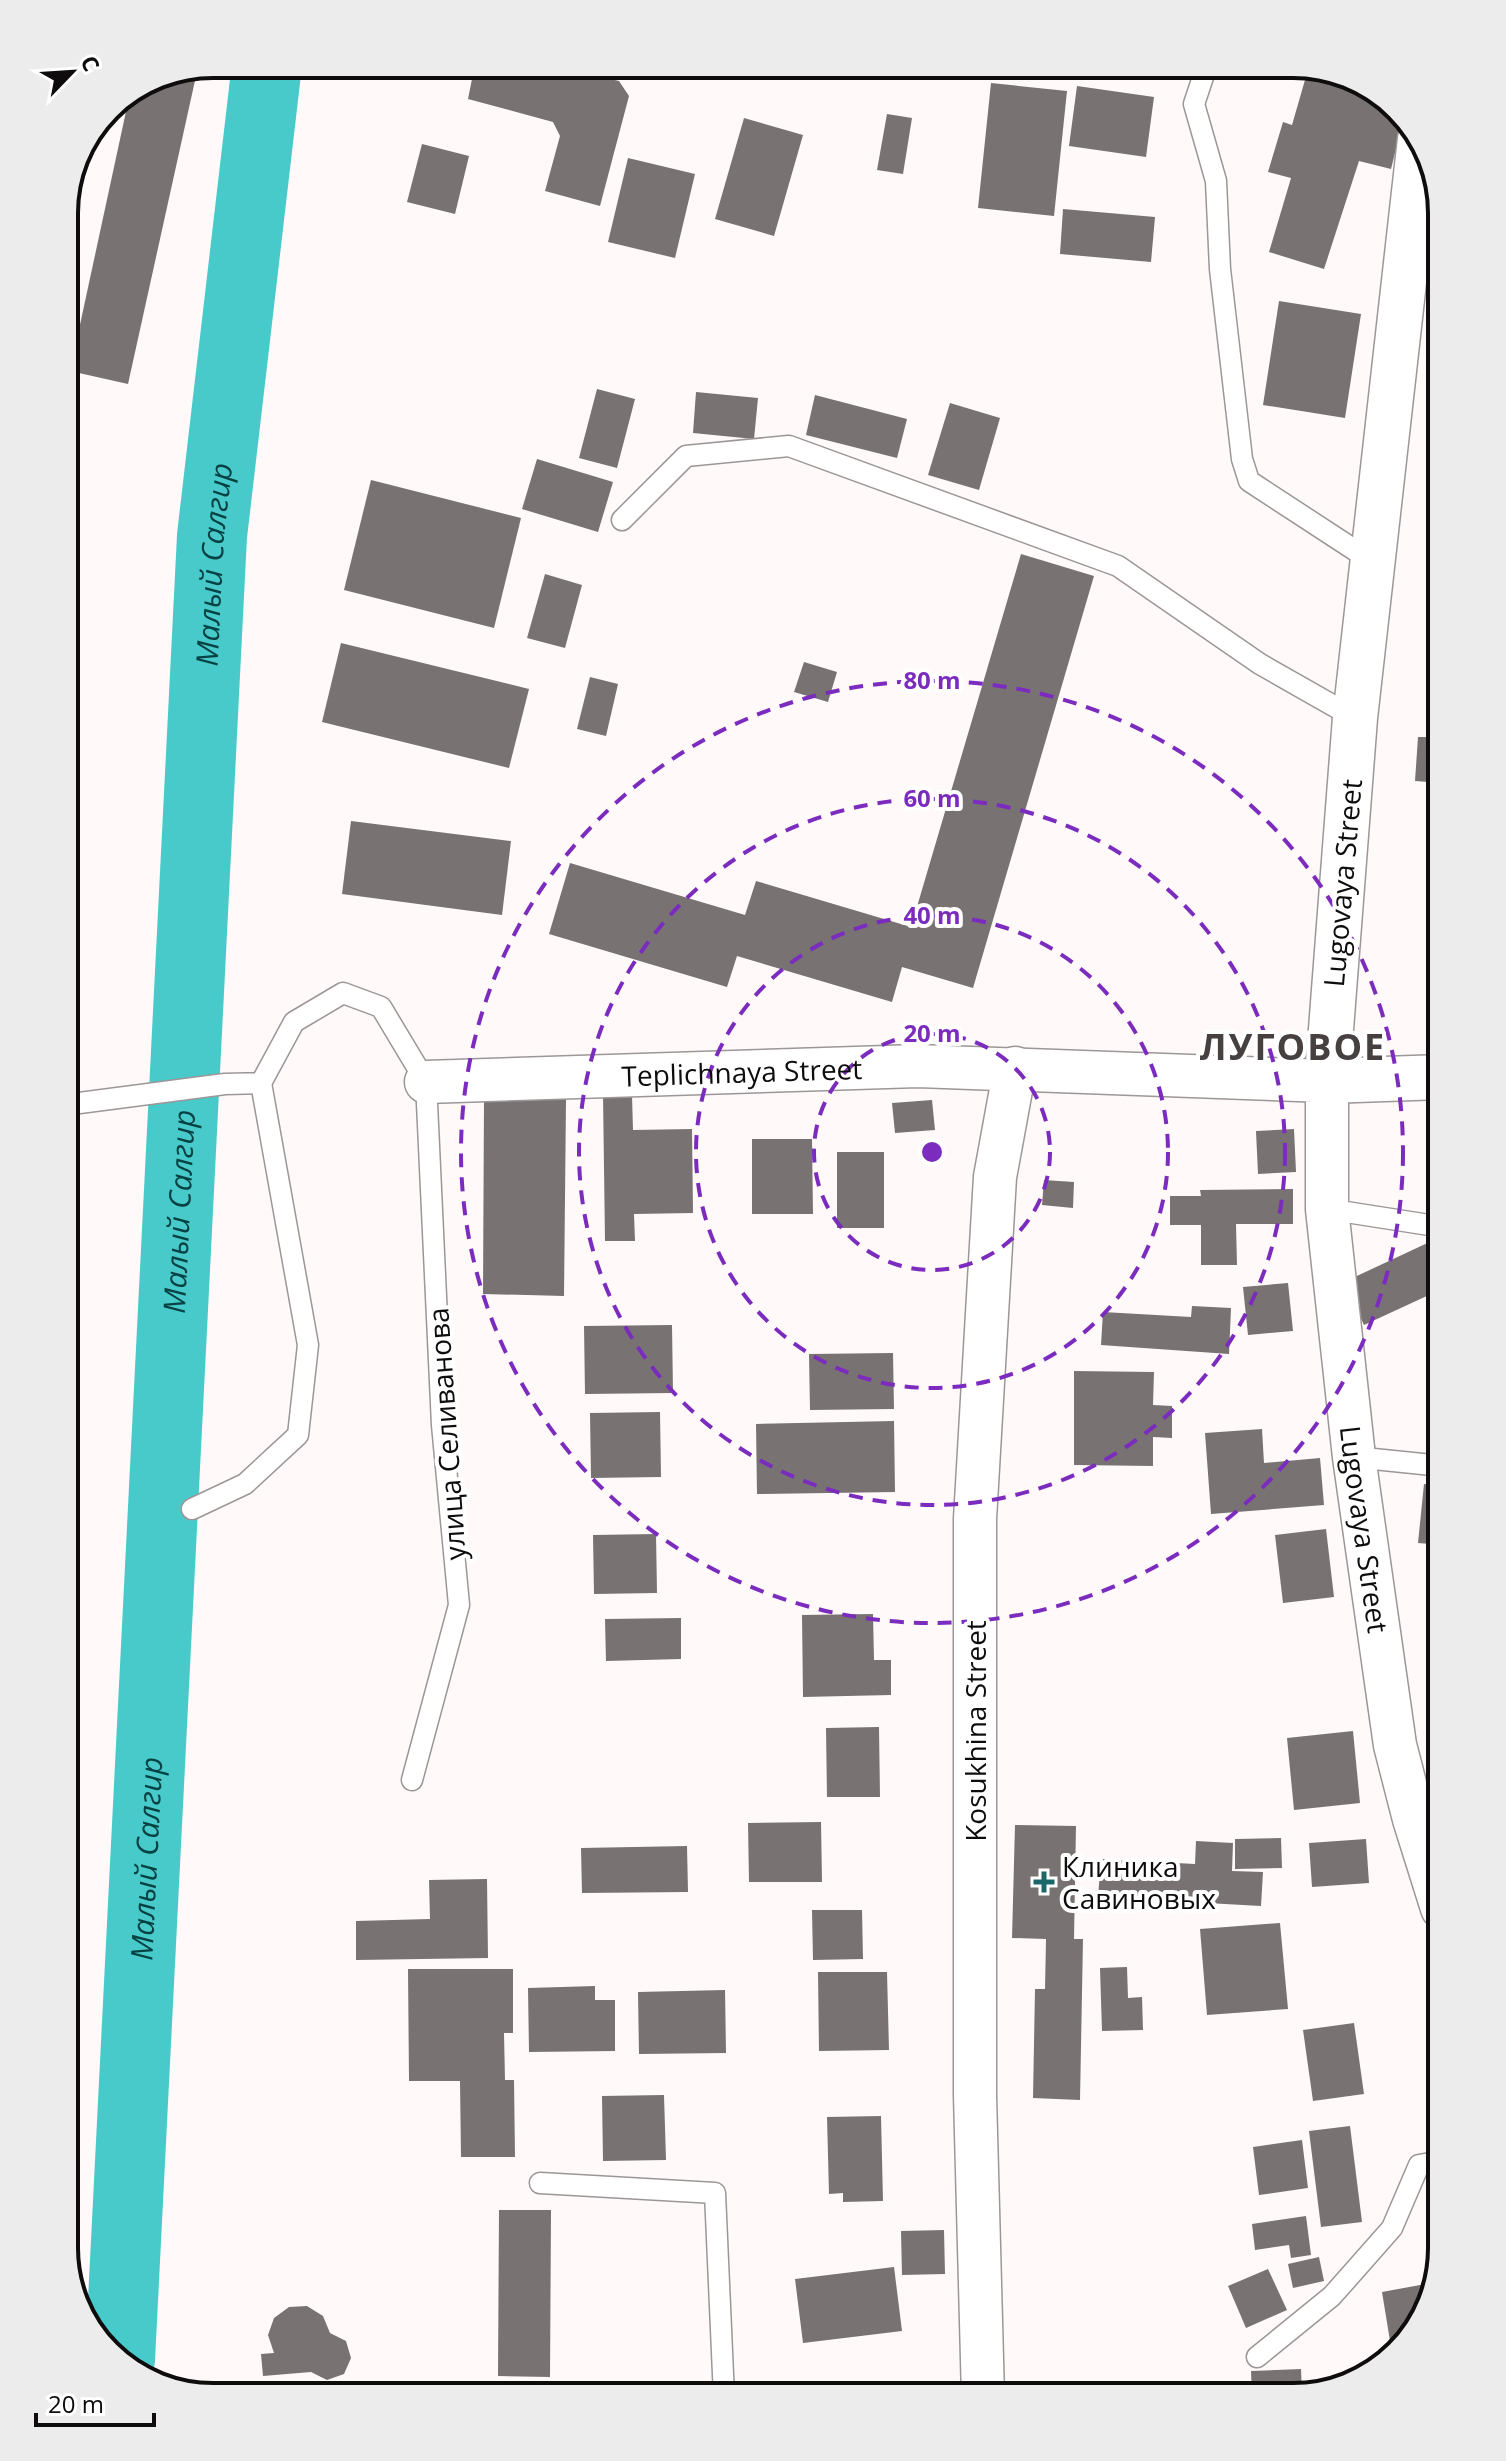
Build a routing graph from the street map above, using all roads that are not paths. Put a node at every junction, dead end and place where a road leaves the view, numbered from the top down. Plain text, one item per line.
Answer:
1 (1203, 78) edge
2 (1418, 162) edge
3 (622, 520) dead end
4 (1373, 562) junction
5 (1355, 718) junction
6 (1015, 1068) junction
7 (1428, 1077) edge
8 (1327, 1081) junction
9 (426, 1082) junction
10 (261, 1083) junction
11 (78, 1103) edge
12 (1327, 1209) junction
13 (1428, 1225) edge
14 (1354, 1457) junction
15 (1428, 1465) edge
16 (192, 1509) dead end
17 (412, 1780) dead end
18 (1428, 1864) edge
19 (1428, 2163) edge
20 (540, 2183) dead end
21 (1257, 2357) dead end
22 (723, 2383) edge
23 (973, 2383) edge

1 - 4 lane
2 - 4 main road, Lugovaya Street
3 - 5 lane
4 - 5 main road, Lugovaya Street
5 - 8 main road, Lugovaya Street
6 - 8 street, Teplichnaya Street
6 - 9 street, Teplichnaya Street
6 - 23 street, Kosukhina Street
7 - 8 main road, Teplichnaya Street
8 - 12 street, Lugovaya Street
9 - 10 lane
9 - 17 lane, улица Селиванова
10 - 11 lane
10 - 16 lane
12 - 13 lane
12 - 14 street, Lugovaya Street
14 - 15 lane
14 - 18 street, Lugovaya Street
19 - 21 lane
20 - 22 lane

